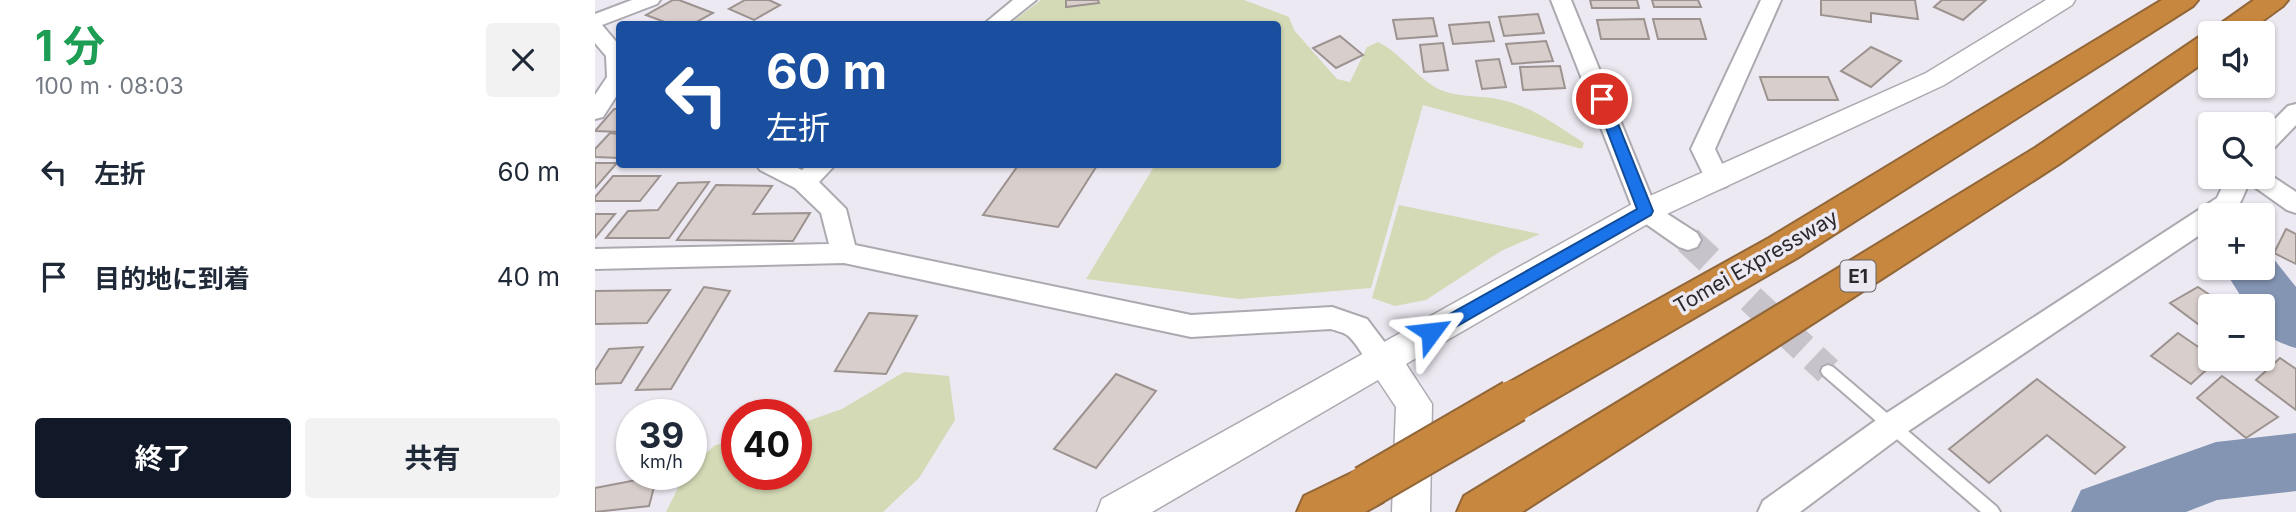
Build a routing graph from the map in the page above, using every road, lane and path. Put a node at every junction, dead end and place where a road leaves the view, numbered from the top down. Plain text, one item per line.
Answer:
1 (650, 0) edge
2 (1026, 0) edge
3 (1561, 0) edge
4 (1771, 0) edge
5 (2063, 0) edge
6 (2183, 0) edge
7 (2273, 0) edge
8 (595, 21) edge
9 (998, 21) edge
10 (2244, 21) edge
11 (595, 30) edge
12 (2198, 52) edge
13 (616, 54) edge
14 (616, 82) edge
15 (595, 112) edge
16 (2293, 117) edge
17 (2275, 134) edge
18 (776, 168) edge
19 (820, 168) edge
20 (1718, 180) junction
21 (804, 182) junction
22 (2234, 189) edge
23 (2274, 189) edge
24 (2296, 204) edge
25 (1645, 211) junction
26 (1688, 240) tunnel mouth
27 (844, 253) junction
28 (595, 259) edge
29 (1384, 360) junction
30 (1828, 371) tunnel mouth
31 (1893, 425) junction
32 (1490, 506) edge
33 (1117, 512) edge
34 (1321, 512) edge
35 (1411, 512) edge
36 (1774, 512) edge
37 (1992, 512) edge

1 - 8 street
2 - 9 street
3 - 25 street
4 - 20 street
5 - 20 street
6 - 34 highway, Tomei Expressway, bridge
7 - 10 highway
11 - 13 street
12 - 32 highway, E1
14 - 15 street
16 - 17 street
18 - 21 street
19 - 21 street
20 - 25 street
21 - 27 street
22 - 31 street
23 - 24 street
25 - 26 street
25 - 29 street
27 - 28 street
27 - 29 street
29 - 33 street
29 - 35 street
30 - 31 lane
31 - 36 street
31 - 37 lane

